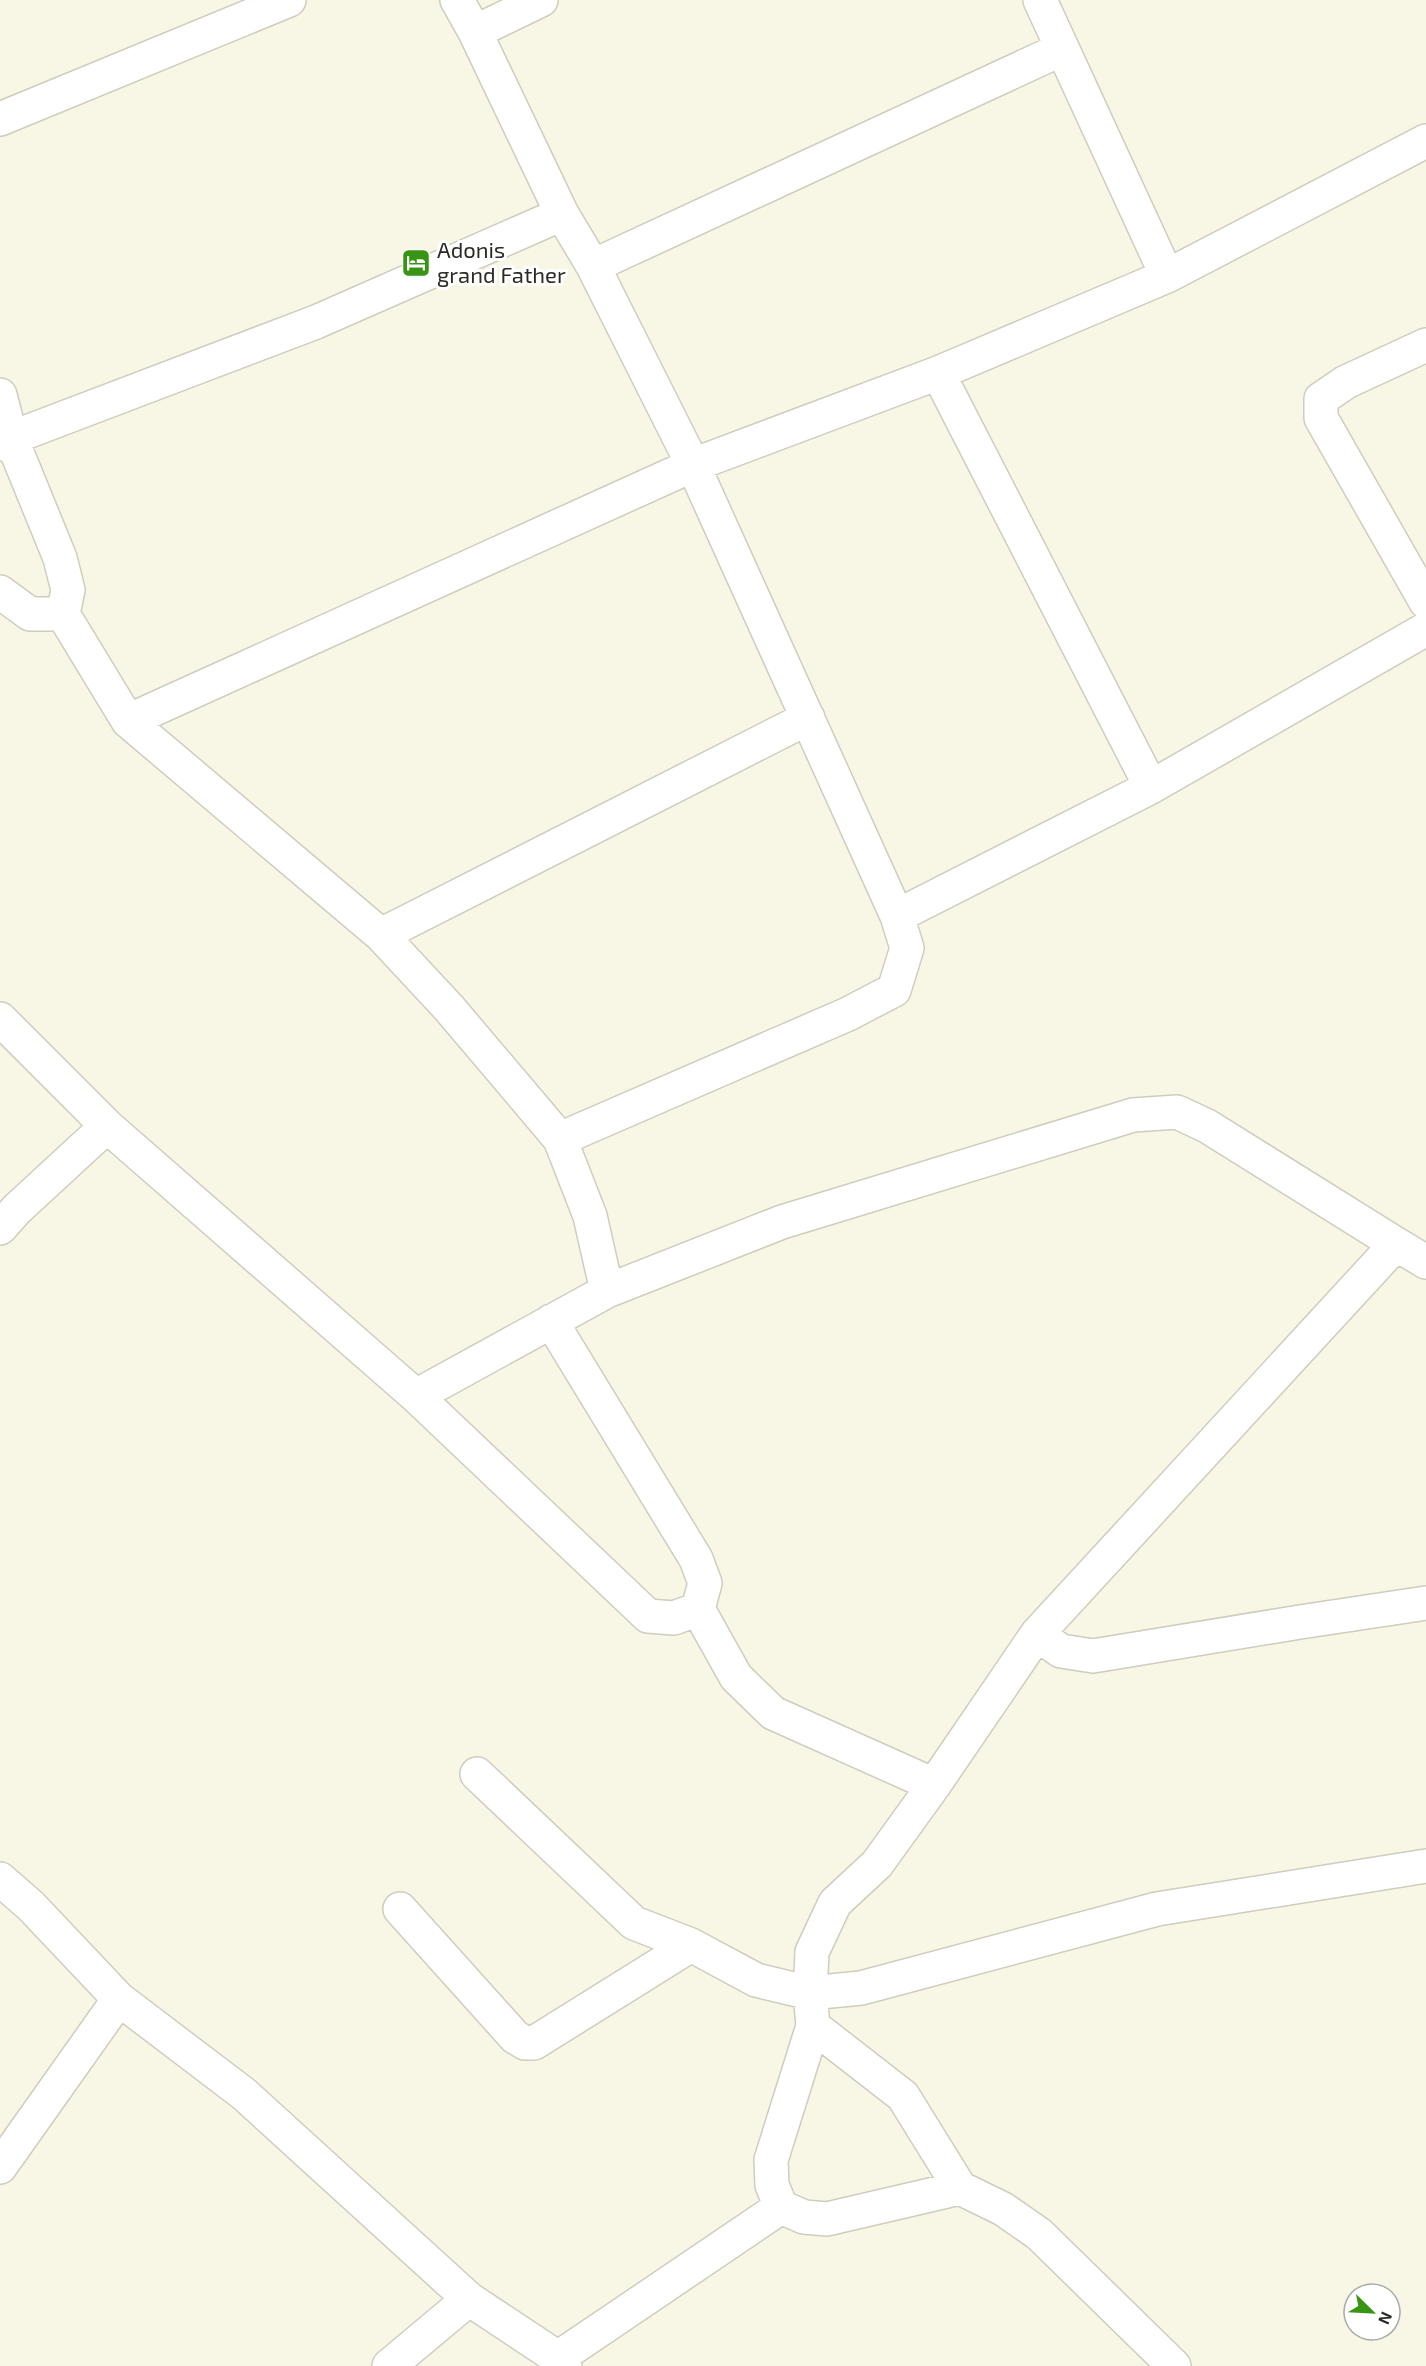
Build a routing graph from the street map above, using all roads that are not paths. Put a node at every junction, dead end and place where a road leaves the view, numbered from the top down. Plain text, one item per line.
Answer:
1 (289, 0) edge
2 (457, 0) edge
3 (541, 0) edge
4 (1040, 0) edge
5 (475, 32) junction
6 (1062, 49) junction
7 (0, 118) edge
8 (1426, 141) edge
9 (562, 214) junction
10 (593, 266) junction
11 (1167, 276) junction
12 (1426, 345) edge
13 (938, 373) junction
14 (0, 395) edge
15 (5, 441) edge
16 (693, 465) junction
17 (0, 592) edge
18 (1426, 602) edge
19 (63, 614) junction
20 (1426, 629) edge
21 (808, 718) junction
22 (128, 721) junction
23 (1151, 787) junction
24 (897, 916) junction
25 (381, 935) junction
26 (0, 1019) edge
27 (107, 1126) junction
28 (560, 1139) junction
29 (0, 1228) edge
30 (1396, 1244) junction
31 (1426, 1262) edge
32 (607, 1291) junction
33 (551, 1321) junction
34 (416, 1396) junction
35 (1426, 1603) edge
36 (698, 1609) junction
37 (1037, 1634) junction
38 (477, 1774) dead end
39 (934, 1785) junction
40 (1426, 1866) edge
41 (0, 1879) edge
42 (400, 1908) dead end
43 (691, 1945) junction
44 (810, 1993) junction
45 (119, 2000) junction
46 (813, 2026) junction
47 (0, 2167) edge
48 (960, 2188) junction
49 (781, 2207) junction
50 (469, 2299) junction
51 (562, 2362) edge
52 (389, 2366) edge
53 (1174, 2366) edge

1 - 7 street
2 - 5 street
3 - 5 street
4 - 6 street
5 - 9 street
6 - 10 street
6 - 11 street
8 - 11 street
9 - 10 street
9 - 15 street
10 - 16 street
11 - 13 street
12 - 18 street
13 - 16 street
13 - 23 street
14 - 15 street
15 - 19 street
16 - 21 street
16 - 22 street
17 - 19 street
19 - 22 street
20 - 23 street
21 - 24 street
21 - 25 street
22 - 25 street
23 - 24 street
24 - 28 street
25 - 28 street
26 - 27 street
27 - 29 street
27 - 34 street
28 - 32 street
30 - 31 street
30 - 32 street
30 - 37 street
32 - 33 street
33 - 34 street
33 - 36 street
34 - 36 street
35 - 37 street
36 - 39 street
37 - 39 street
38 - 43 street
39 - 44 street
40 - 44 street
41 - 45 street
42 - 43 street
43 - 44 street
44 - 46 street
45 - 47 street
45 - 50 street
46 - 48 street
46 - 49 street
48 - 49 street
48 - 53 street
49 - 51 street
50 - 51 street
50 - 52 street

